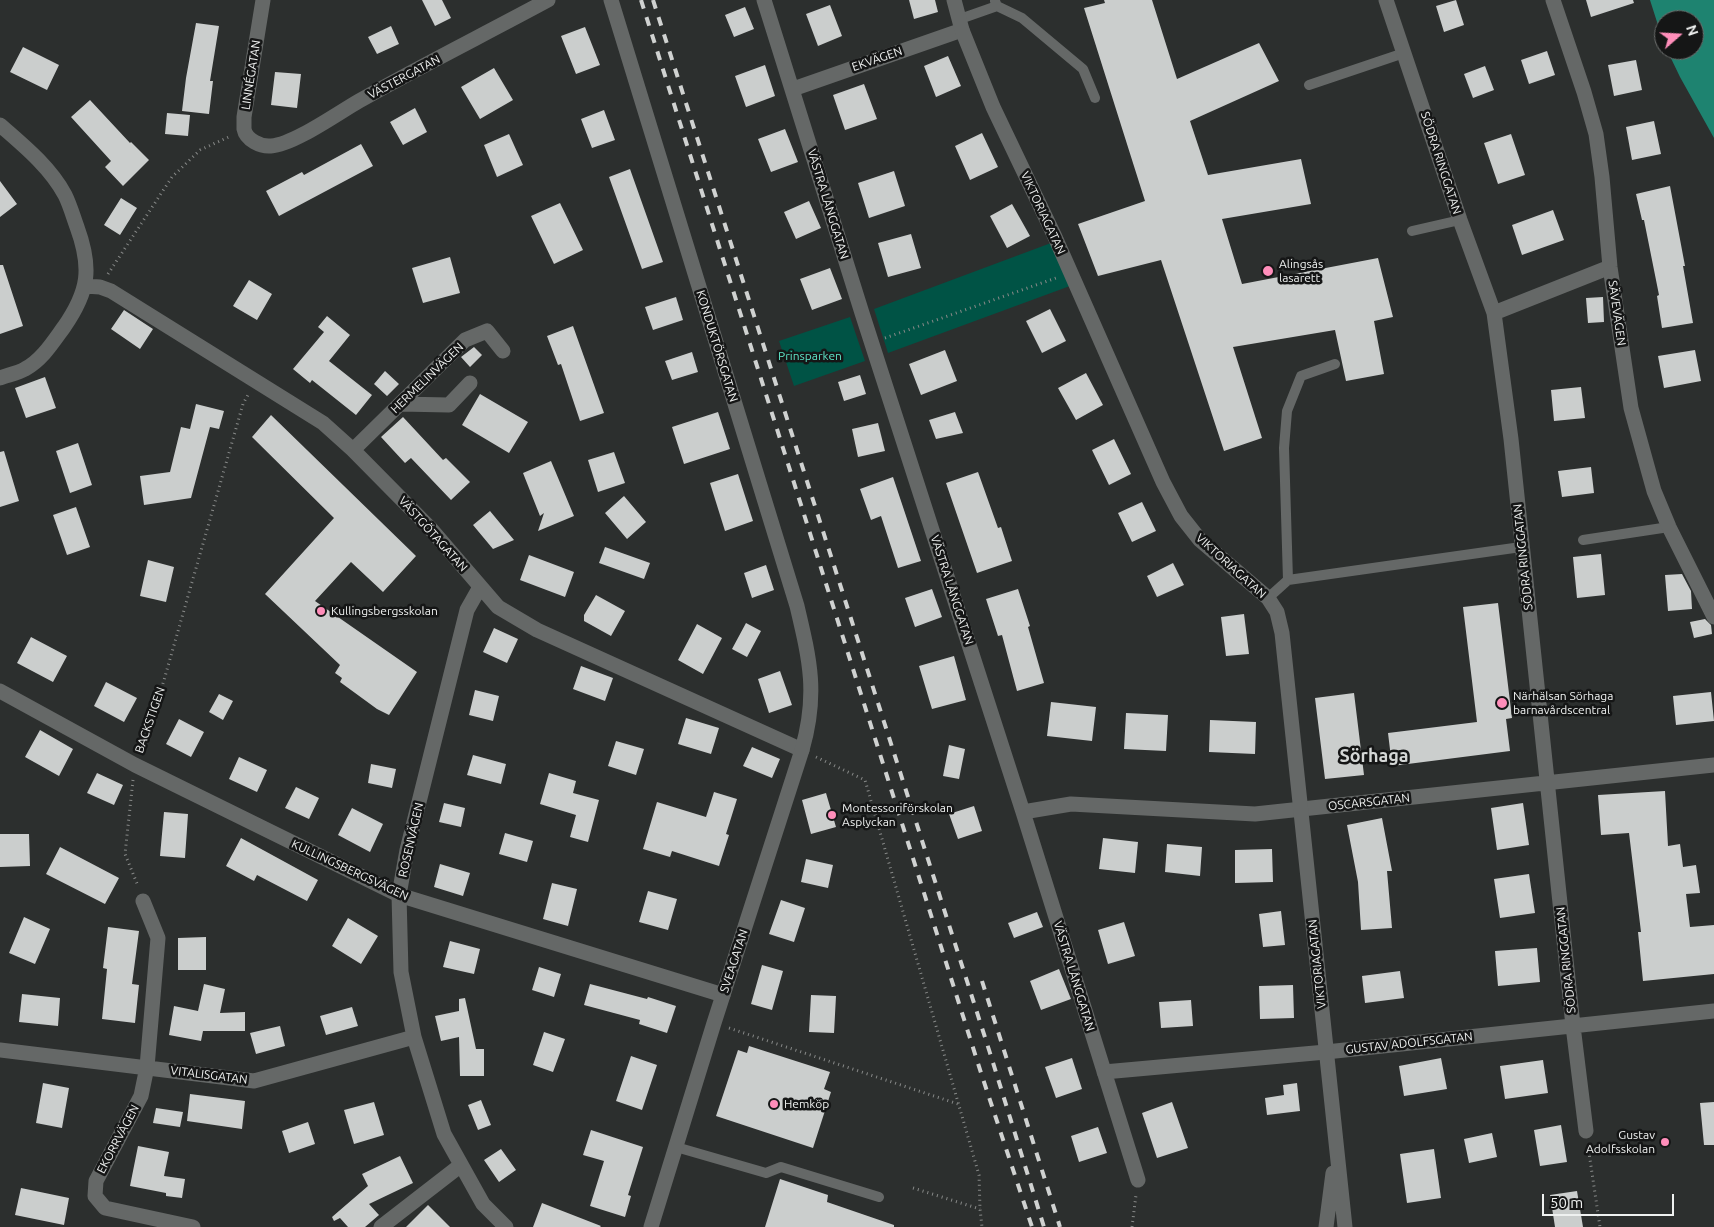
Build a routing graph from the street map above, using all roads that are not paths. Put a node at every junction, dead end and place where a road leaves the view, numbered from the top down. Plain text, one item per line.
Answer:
1 (263, 0) edge
2 (548, 0) edge
3 (611, 0) edge
4 (764, 0) edge
5 (954, 0) edge
6 (1386, 0) edge
7 (1553, 0) edge
8 (996, 3) edge
9 (961, 24) junction
10 (1404, 52) junction
11 (1309, 85) dead end
12 (793, 89) junction
13 (1095, 98) dead end
14 (0, 125) edge
15 (258, 144) joint
16 (1460, 220) junction
17 (1412, 231) dead end
18 (1610, 267) junction
19 (93, 286) junction
20 (1494, 312) junction
21 (503, 352) dead end
22 (1335, 364) dead end
23 (0, 378) edge
24 (470, 383) dead end
25 (400, 404) junction
26 (353, 450) junction
27 (1668, 527) junction
28 (1583, 540) dead end
29 (1521, 547) junction
30 (1288, 580) junction
31 (480, 587) junction
32 (1268, 598) junction
33 (1714, 617) edge
34 (0, 691) edge
35 (812, 694) joint
36 (802, 750) junction
37 (1714, 765) edge
38 (1547, 782) junction
39 (1302, 809) junction
40 (1023, 812) junction
41 (399, 895) junction
42 (143, 901) road end
43 (723, 995) junction
44 (1714, 1011) edge
45 (1573, 1026) junction
46 (414, 1037) junction
47 (0, 1050) edge
48 (1326, 1052) junction
49 (147, 1067) junction
50 (1104, 1072) junction
51 (1586, 1131) road end
52 (676, 1147) junction
53 (1336, 1149) junction
54 (461, 1165) junction
55 (1138, 1180) road end
56 (879, 1197) dead end
57 (193, 1227) edge
58 (381, 1227) edge
59 (506, 1227) edge
60 (651, 1227) edge
61 (1326, 1227) edge
62 (1345, 1227) edge

1 - 15 street, LINNÉGATAN
2 - 15 street, VÄSTERGATAN
3 - 35 street, KONDUKTÖRSGATAN
4 - 12 street, VÄSTRA LÅNGGATAN
5 - 9 street, VIKTORIAGATAN
6 - 10 street, SÖDRA RINGGATAN
7 - 18 street, SÄVEVÄGEN
8 - 9 lane
8 - 13 lane
9 - 12 street, EKVÄGEN
9 - 32 street, VIKTORIAGATAN
10 - 11 lane
10 - 16 street, SÖDRA RINGGATAN
12 - 40 street, VÄSTRA LÅNGGATAN
14 - 19 street
16 - 17 lane
16 - 20 street, SÖDRA RINGGATAN
18 - 20 street
18 - 27 street, SÄVEVÄGEN
19 - 23 street
19 - 26 street, VÄSTGÖTAGATAN
20 - 29 street, SÖDRA RINGGATAN
21 - 25 street, HERMELINVÄGEN
22 - 30 lane
24 - 25 street
25 - 26 street, HERMELINVÄGEN
26 - 31 street, VÄSTGÖTAGATAN
27 - 28 lane
27 - 33 street, SÄVEVÄGEN
29 - 30 lane
29 - 38 street, SÖDRA RINGGATAN
30 - 32 lane
31 - 36 street, VÄSTGÖTAGATAN
31 - 41 street, ROSENVÄGEN
32 - 39 street, VIKTORIAGATAN
34 - 41 street, KULLINGSBERGSVÄGEN
35 - 36 street, SVEAGATAN
36 - 43 street, SVEAGATAN
37 - 38 street, OSCARSGATAN
38 - 39 street, OSCARSGATAN
38 - 45 street, SÖDRA RINGGATAN
39 - 40 street, OSCARSGATAN
39 - 48 street, VIKTORIAGATAN
40 - 50 street, VÄSTRA LÅNGGATAN
41 - 43 street, KULLINGSBERGSVÄGEN
41 - 46 street, ROSENVÄGEN
42 - 49 street
43 - 52 street, SVEAGATAN
44 - 45 street, GUSTAV ADOLFSGATAN
45 - 48 street, GUSTAV ADOLFSGATAN
45 - 51 street, SÖDRA RINGGATAN
46 - 49 street, VITALISGATAN
46 - 54 street, ROSENVÄGEN
47 - 49 street, VITALISGATAN
48 - 50 street, GUSTAV ADOLFSGATAN
48 - 53 street, VIKTORIAGATAN
49 - 57 street, EKORRVÄGEN
50 - 55 street, VÄSTRA LÅNGGATAN
52 - 56 lane
52 - 60 street, SVEAGATAN
53 - 61 street, VIKTORIAGATAN
53 - 62 street, VIKTORIAGATAN
54 - 58 street
54 - 59 street, ROSENVÄGEN

